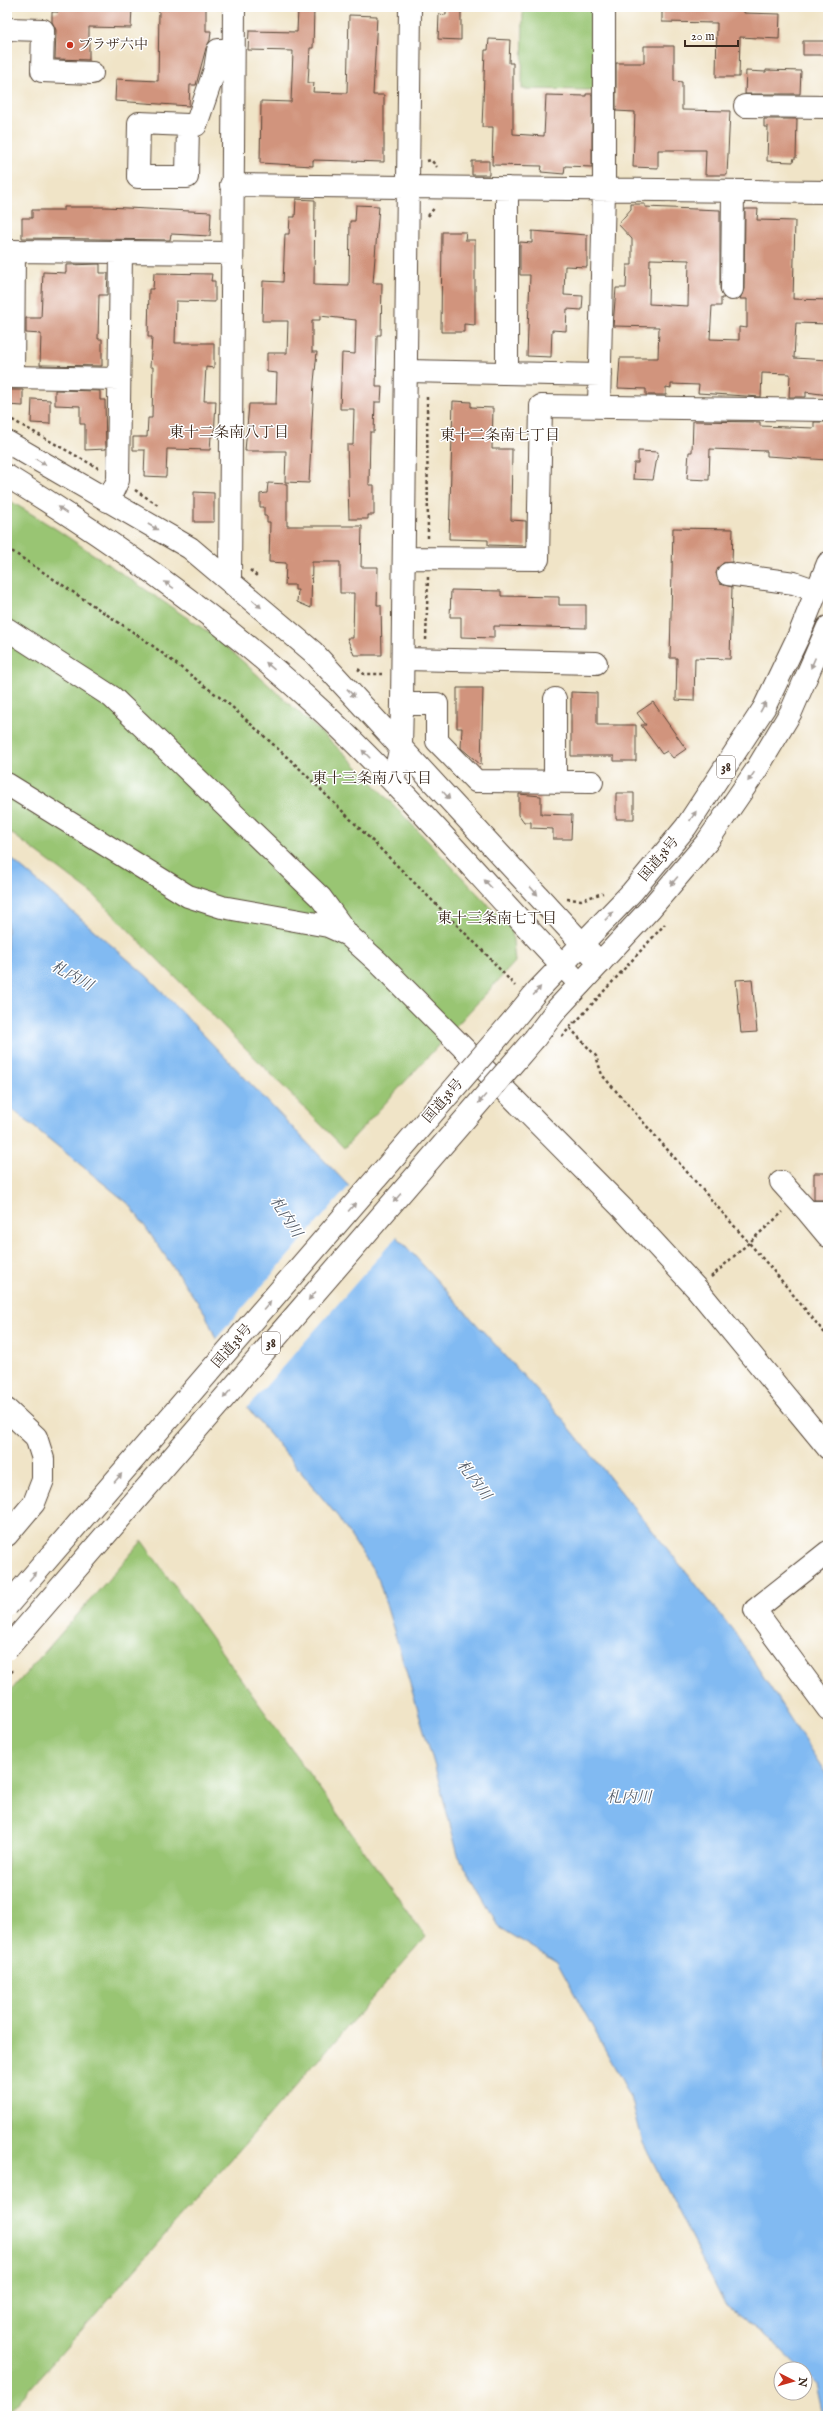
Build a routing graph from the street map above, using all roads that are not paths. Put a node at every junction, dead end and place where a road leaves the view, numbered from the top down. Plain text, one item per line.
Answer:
1 (234, 7) edge
2 (410, 7) edge
3 (604, 7) edge
4 (7, 30) edge
5 (234, 50) junction
6 (92, 73) dead end
7 (745, 106) dead end
8 (828, 107) edge
9 (188, 125) dead end
10 (231, 185) junction
11 (409, 186) junction
12 (507, 188) junction
13 (604, 189) junction
14 (733, 191) junction
15 (828, 192) edge
16 (10, 251) edge
17 (121, 252) junction
18 (231, 253) junction
19 (732, 289) dead end
20 (417, 371) junction
21 (507, 373) junction
22 (600, 375) junction
23 (119, 379) junction
24 (599, 406) junction
25 (828, 410) edge
26 (7, 442) edge
27 (7, 476) edge
28 (108, 501) junction
29 (405, 558) junction
30 (828, 563) edge
31 (728, 574) dead end
32 (230, 581) junction
33 (816, 591) junction
34 (828, 627) edge
35 (7, 629) edge
36 (596, 663) dead end
37 (394, 664) junction
38 (556, 699) dead end
39 (402, 704) junction
40 (401, 746) junction
41 (393, 782) junction
42 (554, 782) junction
43 (592, 782) dead end
44 (7, 784) edge
45 (348, 936) junction
46 (583, 944) junction
47 (600, 963) junction
48 (562, 964) junction
49 (580, 984) junction
50 (781, 1182) dead end
51 (811, 1208) edge
52 (828, 1236) edge
53 (7, 1410) edge
54 (828, 1448) edge
55 (7, 1535) edge
56 (828, 1552) edge
57 (7, 1606) edge
58 (7, 1649) edge
59 (828, 1709) edge

1 - 5 main road
2 - 11 main road
3 - 13 main road
4 - 6 main road
5 - 9 main road
5 - 10 main road
7 - 8 main road
10 - 11 main road
10 - 18 main road
11 - 12 main road
11 - 20 main road
12 - 13 main road
12 - 21 main road
13 - 14 main road
13 - 22 main road
14 - 15 main road
14 - 19 main road
16 - 17 main road
16 - 23 main road
17 - 18 main road
17 - 23 main road
18 - 32 main road
20 - 21 main road
20 - 29 main road
21 - 22 main road
22 - 24 main road
23 - 28 main road
24 - 25 main road
24 - 29 main road
26 -> 28 main road
41 -> 27 main road
28 -> 32 main road
29 - 37 main road
30 - 33 main road, 国道38号 / 38
31 - 33 main road
32 -> 40 main road
46 -> 33 main road, 国道38号 / 38
34 -> 47 main road, 国道38号 / 38
35 - 45 main road
36 - 37 main road
37 - 39 main road
38 - 42 main road
39 - 40 main road
39 - 42 main road
40 - 41 main road
40 -> 46 main road
48 -> 41 main road
42 - 43 main road
44 - 45 main road
45 - 54 main road
46 - 47 main road
46 - 48 main road, 国道38号 / 38
47 - 49 main road, 国道38号 / 38
48 - 49 main road
57 -> 48 main road, 国道38号 / 38, bridge
49 -> 58 main road, 国道38号 / 38, bridge
50 - 51 main road
51 - 52 main road
53 - 55 main road
56 - 59 main road

